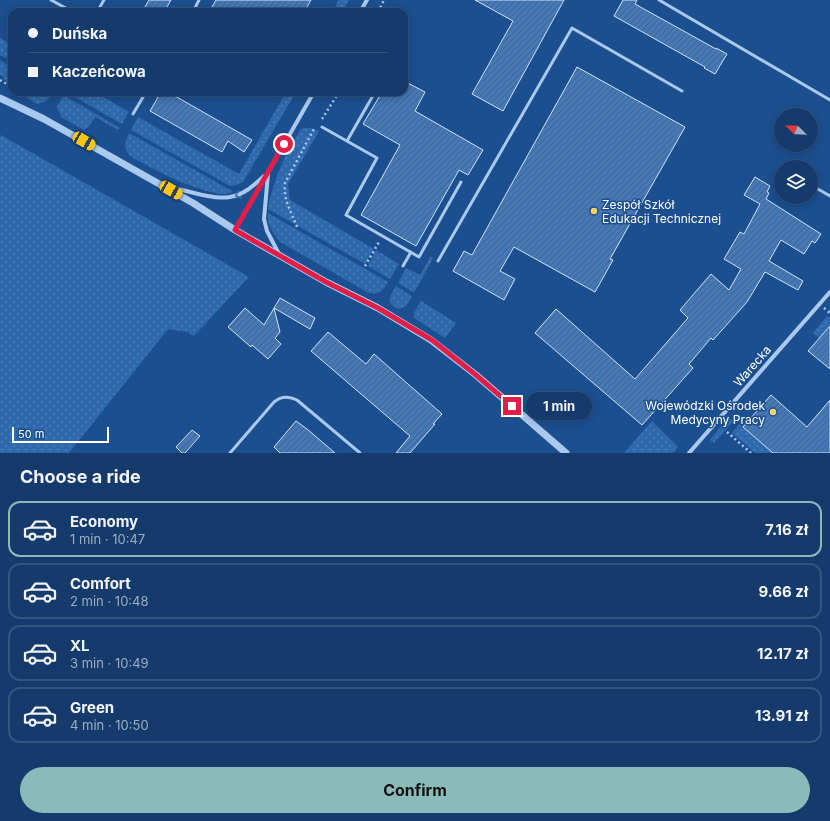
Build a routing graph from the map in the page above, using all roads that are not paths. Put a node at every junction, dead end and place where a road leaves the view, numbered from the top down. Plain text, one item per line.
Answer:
1 (51, 0) edge
2 (659, 0) edge
3 (66, 8) edge
4 (682, 90) dead end
5 (144, 96) edge
6 (312, 96) edge
7 (373, 96) edge
8 (0, 98) edge
9 (830, 100) edge
10 (133, 114) dead end
11 (322, 127) dead end
12 (347, 141) junction
13 (268, 172) junction
14 (461, 182) dead end
15 (160, 184) junction
16 (818, 190) edge
17 (830, 196) edge
18 (235, 230) junction
19 (411, 252) junction
20 (279, 255) junction
21 (438, 261) dead end
22 (403, 266) dead end
23 (830, 292) edge
24 (230, 453) edge
25 (360, 453) edge
26 (566, 453) edge
27 (689, 453) edge

1 - 3 lane
2 - 9 lane
4 - 21 lane
5 - 10 lane
6 - 13 street
7 - 12 lane
8 - 15 street
11 - 12 lane
12 - 19 lane
13 -> 15 street
13 - 18 street
13 - 20 street
14 - 19 lane
15 - 18 street
16 - 17 lane
18 - 20 street
19 - 22 lane
20 - 26 street
23 - 27 street, Warecka
24 - 25 lane

